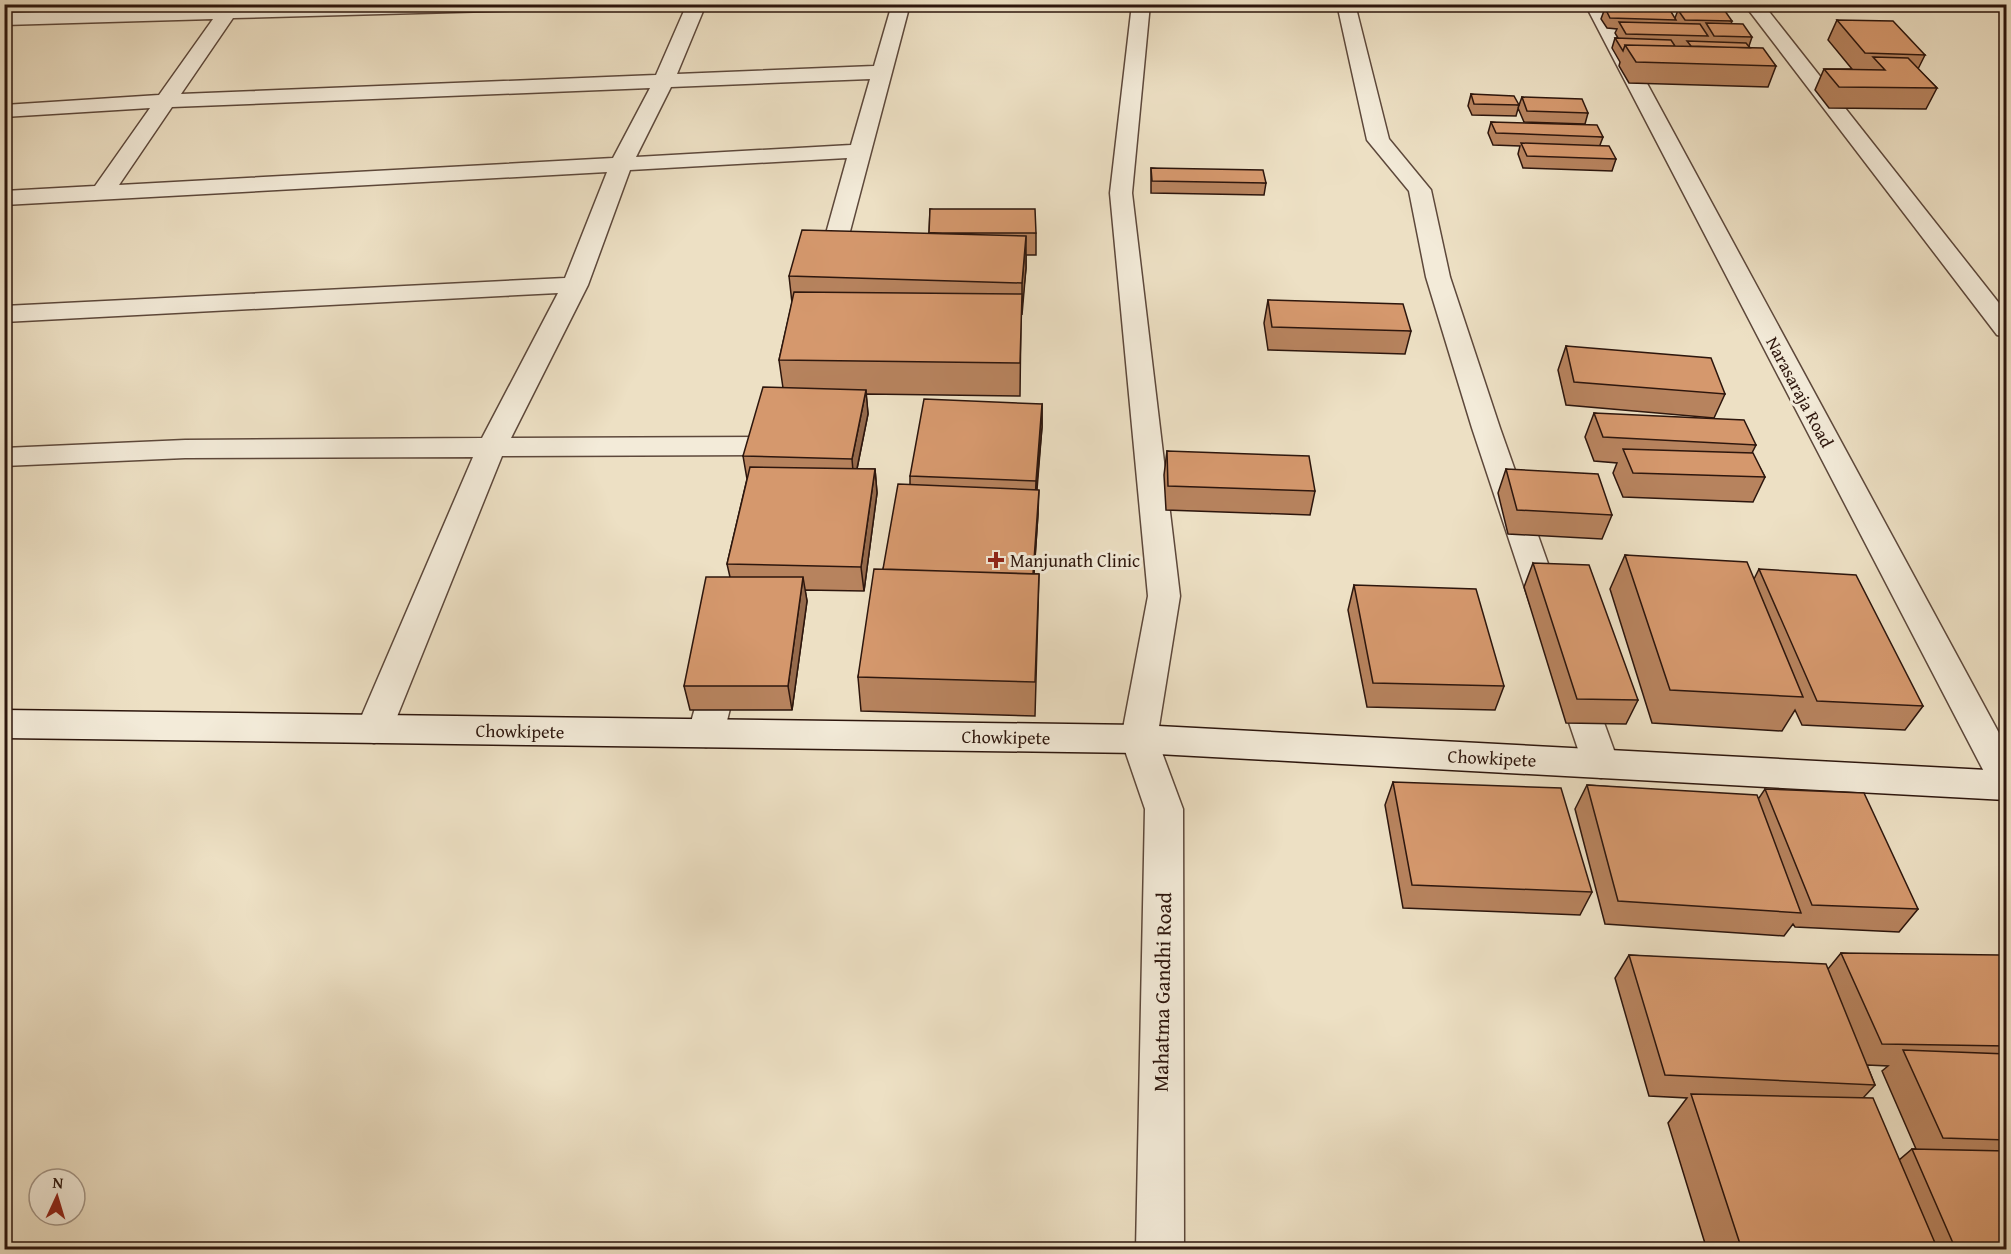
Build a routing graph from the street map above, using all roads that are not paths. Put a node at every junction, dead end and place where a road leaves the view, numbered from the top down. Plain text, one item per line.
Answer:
1 (530, 4) edge
2 (697, 4) edge
3 (901, 4) edge
4 (1141, 4) edge
5 (1346, 4) edge
6 (1594, 4) edge
7 (1753, 4) edge
8 (230, 9) edge
9 (4, 19) edge
10 (883, 72) junction
11 (664, 80) junction
12 (168, 101) junction
13 (4, 111) edge
14 (862, 151) junction
15 (621, 164) junction
16 (102, 193) junction
17 (4, 198) edge
18 (575, 285) junction
19 (820, 298) edge
20 (4, 314) edge
21 (2007, 329) edge
22 (778, 446) edge
23 (491, 449) junction
24 (4, 457) edge
25 (729, 641) edge
26 (4, 724) edge
27 (374, 729) junction
28 (706, 733) junction
29 (1139, 739) junction
30 (1601, 764) junction
31 (2007, 779) edge
32 (2007, 786) edge
33 (1160, 1250) edge

1 - 8 street
2 - 11 street
3 - 10 street
4 - 29 street
5 - 30 street
6 - 31 street, Narasaraja Road
7 - 21 street
8 - 9 street
8 - 12 street
10 - 11 street
10 - 14 street
11 - 12 street
11 - 15 street
12 - 13 street
12 - 16 street
14 - 15 street
14 - 19 street
15 - 16 street
15 - 18 street
16 - 17 street
18 - 20 street
18 - 23 street
22 - 23 street
23 - 24 street
23 - 27 street
25 - 28 street
26 - 27 street, Chowkipete
27 - 28 street, Chowkipete
28 - 29 street, Chowkipete
29 - 30 street, Chowkipete
29 - 33 street, Mahatma Gandhi Road
30 - 32 street, Chowkipete

